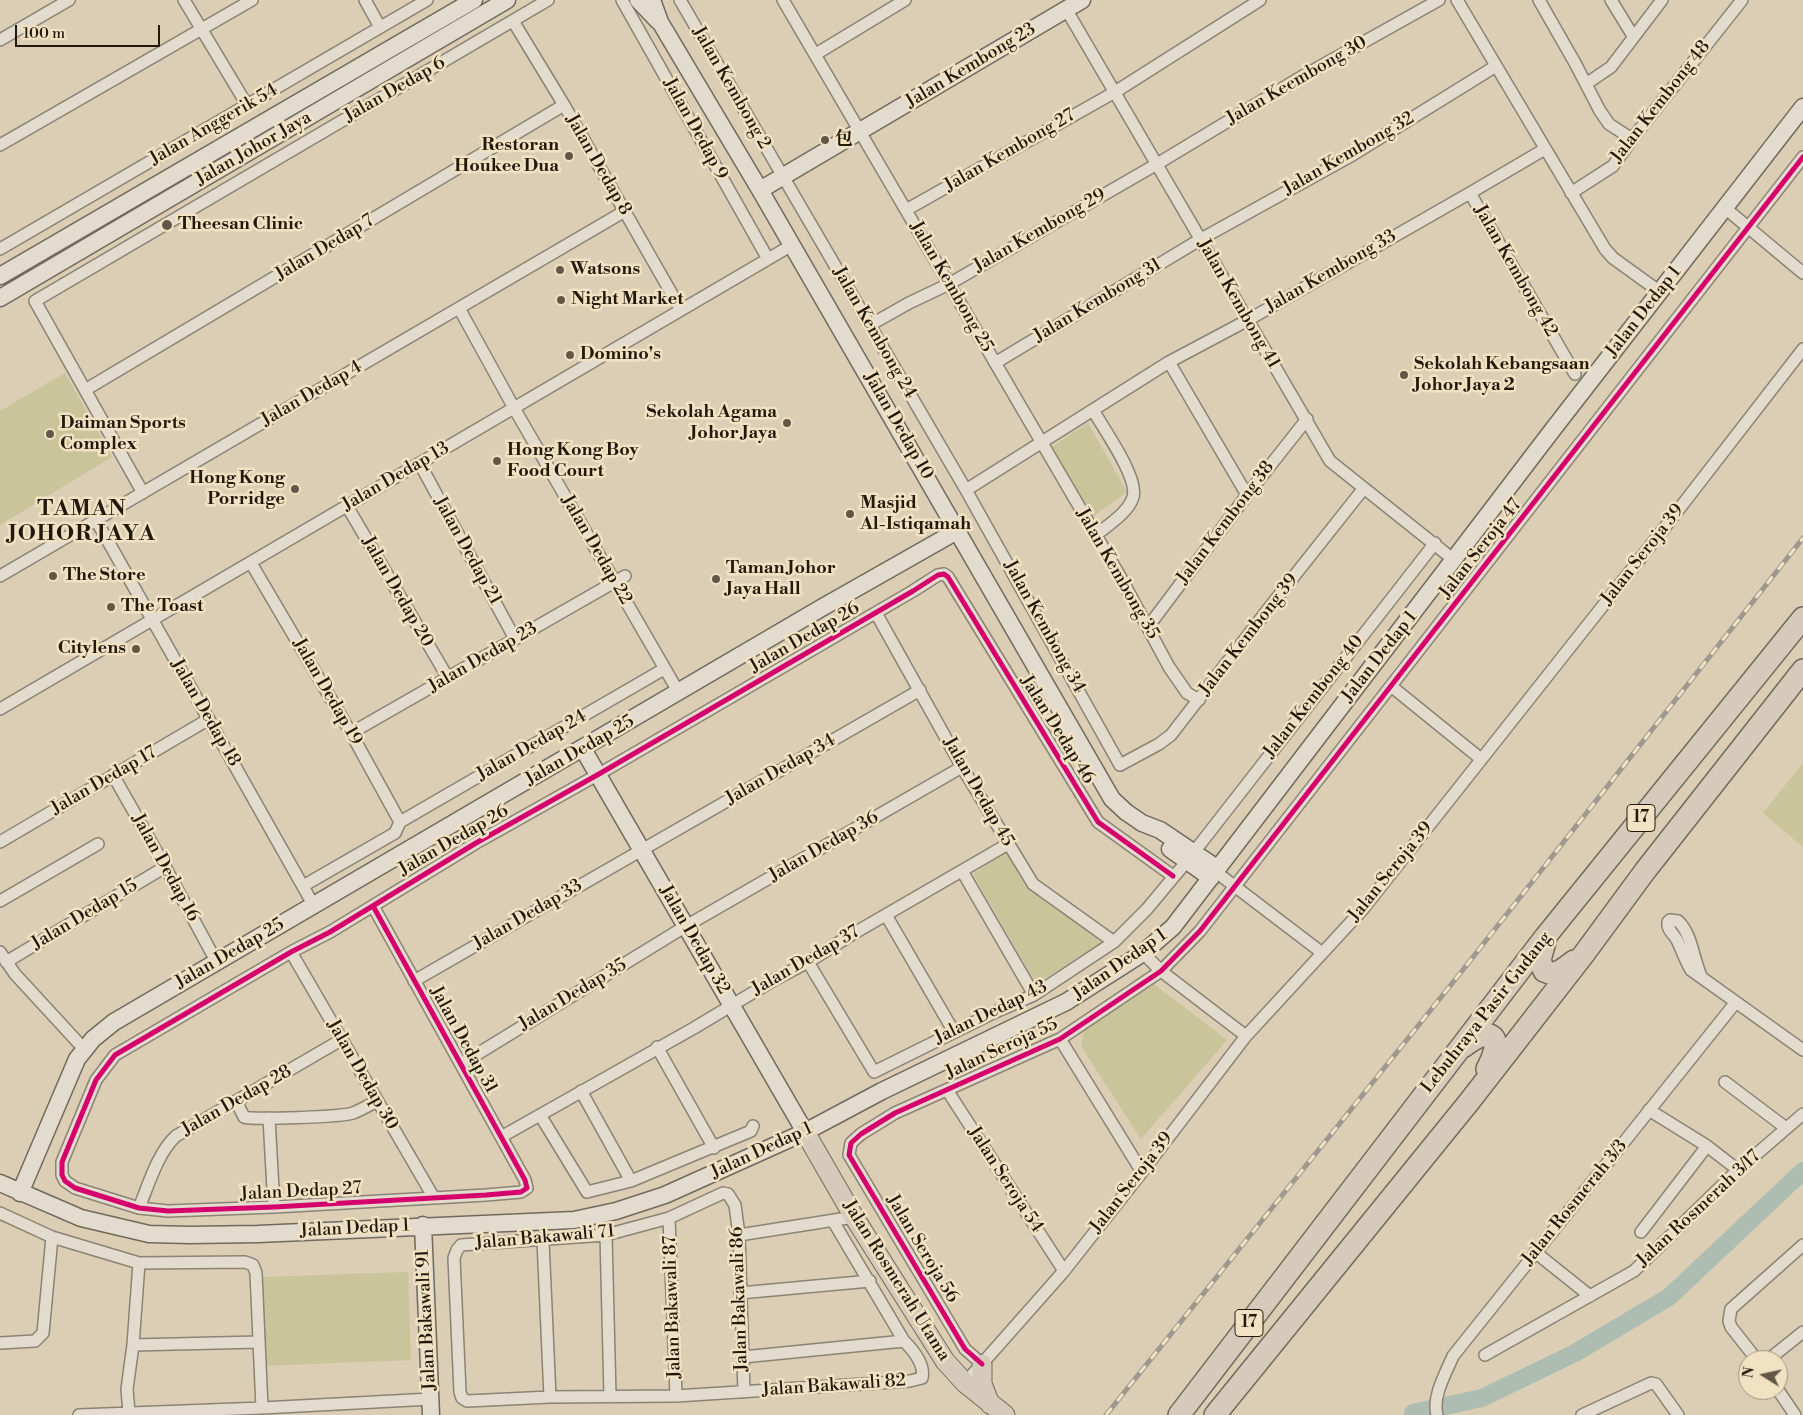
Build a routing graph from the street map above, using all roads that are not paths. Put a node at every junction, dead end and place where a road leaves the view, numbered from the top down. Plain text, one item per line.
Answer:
1 (69, 0) edge
2 (184, 0) edge
3 (252, 0) edge
4 (365, 0) edge
5 (427, 0) edge
6 (474, 0) edge
7 (507, 0) edge
8 (548, 0) edge
9 (622, 0) edge
10 (638, 0) edge
11 (652, 0) edge
12 (680, 0) edge
13 (783, 0) edge
14 (905, 0) edge
15 (1082, 0) edge
16 (1260, 0) edge
17 (1439, 0) edge
18 (1457, 0) edge
19 (1540, 0) edge
20 (1611, 0) edge
21 (1662, 0) edge
22 (1742, 0) edge
23 (1066, 9) junction
24 (513, 21) junction
25 (660, 22) junction
26 (380, 27) junction
27 (201, 29) junction
28 (1633, 36) junction
29 (0, 40) edge
30 (816, 54) junction
31 (1496, 66) junction
32 (1586, 84) junction
33 (1114, 92) junction
34 (247, 105) junction
35 (564, 105) junction
36 (1803, 107) edge
37 (861, 131) junction
38 (1632, 139) junction
39 (0, 145) edge
40 (1545, 149) junction
41 (1803, 157) edge
42 (1157, 164) junction
43 (783, 176) junction
44 (760, 190) junction
45 (1571, 193) junction
46 (1470, 194) junction
47 (1725, 208) junction
48 (906, 210) junction
49 (624, 211) junction
50 (1748, 227) junction
51 (1201, 239) junction
52 (792, 245) junction
53 (0, 249) edge
54 (768, 259) junction
55 (1803, 273) edge
56 (0, 276) edge
57 (949, 284) junction
58 (1660, 292) junction
59 (0, 298) edge
60 (459, 308) junction
61 (681, 310) junction
62 (1248, 320) junction
63 (870, 325) junction
64 (1803, 349) edge
65 (995, 362) junction
66 (1168, 362) junction
67 (1575, 374) dead end
68 (85, 390) junction
69 (514, 408) junction
70 (1093, 410) junction
71 (1306, 420) junction
72 (1041, 442) junction
73 (420, 464) junction
74 (1364, 488) junction
75 (966, 490) junction
76 (143, 493) junction
77 (1247, 495) junction
78 (347, 506) junction
79 (96, 520) junction
80 (958, 531) junction
81 (1096, 535) junction
82 (1435, 543) junction
83 (1454, 560) junction
84 (251, 562) junction
85 (944, 574) joint
86 (0, 576) edge
87 (620, 579) junction
88 (876, 613) junction
89 (1803, 618) edge
90 (152, 620) junction
91 (1148, 627) junction
92 (515, 639) junction
93 (664, 669) junction
94 (1803, 670) edge
95 (448, 678) junction
96 (1391, 686) junction
97 (920, 690) junction
98 (678, 693) junction
99 (1199, 700) junction
100 (0, 709) edge
101 (209, 719) junction
102 (351, 733) junction
103 (583, 749) junction
104 (1481, 760) junction
105 (1120, 766) joint
106 (962, 767) junction
107 (599, 774) junction
108 (113, 775) junction
109 (400, 822) junction
110 (0, 842) edge
111 (98, 844) dead end
112 (1008, 844) junction
113 (642, 850) junction
114 (1191, 857) junction
115 (165, 867) junction
116 (962, 871) junction
117 (1215, 873) junction
118 (1173, 876) junction
119 (303, 886) junction
120 (1235, 887) junction
121 (0, 901) edge
122 (314, 906) junction
123 (373, 906) junction
124 (886, 915) junction
125 (686, 926) junction
126 (1546, 936) junction
127 (1114, 942) junction
128 (0, 952) edge
129 (291, 952) junction
130 (1321, 952) junction
131 (1143, 953) junction
132 (1584, 954) junction
133 (216, 961) junction
134 (6, 962) junction
135 (808, 962) junction
136 (1161, 971) junction
137 (1701, 976) dead end
138 (414, 980) junction
139 (1034, 995) junction
140 (1736, 1002) junction
141 (731, 1004) junction
142 (954, 1032) junction
143 (1246, 1036) junction
144 (1060, 1039) junction
145 (341, 1040) junction
146 (657, 1047) junction
147 (84, 1048) junction
148 (1803, 1050) edge
149 (1456, 1052) junction
150 (461, 1064) junction
151 (1725, 1082) dead end
152 (946, 1090) junction
153 (581, 1091) junction
154 (236, 1101) junction
155 (377, 1101) junction
156 (1469, 1102) junction
157 (1648, 1110) junction
158 (1803, 1114) edge
159 (540, 1115) junction
160 (269, 1118) junction
161 (753, 1126) dead end
162 (1786, 1128) junction
163 (805, 1132) junction
164 (501, 1137) junction
165 (851, 1143) joint
166 (1707, 1146) junction
167 (714, 1148) junction
168 (1738, 1170) junction
169 (1142, 1172) junction
170 (631, 1181) junction
171 (0, 1183) edge
172 (527, 1188) joint
173 (79, 1189) joint
174 (20, 1193) junction
175 (434, 1198) junction
176 (735, 1205) joint
177 (274, 1207) junction
178 (139, 1208) junction
179 (0, 1213) edge
180 (854, 1217) junction
181 (669, 1218) junction
182 (833, 1221) junction
183 (423, 1226) junction
184 (1641, 1232) dead end
185 (606, 1235) junction
186 (739, 1235) junction
187 (52, 1237) junction
188 (543, 1241) junction
189 (1803, 1245) edge
190 (1535, 1252) junction
191 (139, 1263) junction
192 (1064, 1271) junction
193 (870, 1281) junction
194 (740, 1293) junction
195 (1590, 1296) junction
196 (1803, 1332) edge
197 (259, 1342) junction
198 (904, 1342) junction
199 (0, 1343) edge
200 (133, 1344) junction
201 (1749, 1350) edge
202 (1780, 1350) edge
203 (1485, 1355) dead end
204 (743, 1356) junction
205 (982, 1364) junction
206 (965, 1384) junction
207 (744, 1392) junction
208 (610, 1396) junction
209 (676, 1396) junction
210 (550, 1397) junction
211 (1785, 1400) edge
212 (431, 1407) edge
213 (262, 1408) junction
214 (997, 1410) edge
215 (1436, 1412) edge
216 (129, 1413) junction
217 (79, 1415) edge
218 (1179, 1415) edge
219 (1215, 1415) edge
220 (1582, 1415) edge
221 (1678, 1415) edge
222 (1795, 1415) edge

1 - 29 street
2 - 27 street
3 - 27 street
4 - 26 street
5 - 26 street, Jalan Anggerik 54
6 - 56 main road, Jalan Johor Jaya
7 - 59 main road, Jalan Johor Jaya
8 - 24 street, Jalan Dedap 6
9 - 54 street, Jalan Dedap 9
10 - 25 main road, Jalan Dedap 10
11 - 25 main road, Jalan Dedap 10
12 - 43 street, Jalan Kembong 2
13 - 30 street, Jalan Kembong 25
14 - 30 street
15 - 23 main road, Jalan Kembong 23
16 - 33 street
17 - 42 street, Jalan Keembong 30
18 - 31 street
19 - 32 street
20 - 28 street
21 - 28 street
22 - 38 street, Jalan Kembong 48
23 - 33 street, Jalan Kembong 41
23 - 37 main road, Jalan Kembong 23
24 - 35 street, Jalan Dedap 8
24 - 68 street, Jalan Dedap 6
25 - 44 main road, Jalan Dedap 10
26 - 34 street, Jalan Anggerik 54
27 - 34 street
27 - 39 street
28 - 32 street
30 - 37 street, Jalan Kembong 25
31 - 40 street
31 - 51 street, Jalan Kembong 32
32 - 38 street
33 - 42 street, Jalan Kembong 41
33 - 48 street, Jalan Kembong 27
34 - 53 street, Jalan Anggerik 54
35 - 49 street, Jalan Dedap 8
35 - 68 street, Jalan Dedap 7
36 - 47 main road, Jalan Dedap 1
37 - 43 main road, Jalan Kembong 23
37 - 48 street, Jalan Kembong 25
38 - 45 street, Jalan Kembong 48
40 - 45 street
40 - 46 street, Jalan Kembong 33
41 - 50 street, Jalan Seroja 47
42 - 51 street, Jalan Kembong 41
42 - 57 street, Jalan Kembong 29
43 - 44 main road, Jalan Kembong 23
43 - 63 street, Jalan Kembong 24
44 - 52 main road, Jalan Dedap 10
45 - 58 street
46 - 62 street, Jalan Kembong 33
46 - 67 street, Jalan Kembong 42
47 - 50 street
47 - 58 main road, Jalan Dedap 1
48 - 57 street, Jalan Kembong 25
49 - 60 street, Jalan Dedap 4
49 - 61 street, Jalan Dedap 8
50 - 55 street
50 - 96 street, Jalan Seroja 47
51 - 62 street, Jalan Kembong 41
51 - 65 street, Jalan Kembong 31
52 - 54 street, Jalan Dedap 13
52 - 80 main road, Jalan Dedap 10
54 - 61 street, Jalan Dedap 13
57 - 63 street, Jalan Kembong 29
57 - 65 street, Jalan Kembong 25
58 - 83 main road, Jalan Dedap 1
60 - 69 street, Jalan Dedap 22
60 - 76 street, Jalan Dedap 4
61 - 69 street, Jalan Dedap 13
62 - 66 street, Jalan Kembong 33
62 - 71 street, Jalan Kembong 41
63 - 75 street, Jalan Kembong 24
64 - 104 street, Jalan Seroja 39
65 - 72 street, Jalan Kembong 25
66 - 70 street, Jalan Kembong 33
66 - 77 street
68 - 76 street
69 - 73 street, Jalan Dedap 13
69 - 87 street, Jalan Dedap 22
70 - 72 street, Jalan Kembong 33
70 - 81 street
71 - 74 street, Jalan Kembong 41
71 - 77 street, Jalan Kembong 38
72 - 75 street, Jalan Kembong 33
72 - 81 street, Jalan Kembong 35
73 - 78 street, Jalan Dedap 13
73 - 92 street, Jalan Dedap 21
74 - 82 street, Jalan Kembong 41
74 - 99 street, Jalan Kembong 39
75 - 105 street, Jalan Kembong 34
76 - 79 street, Jalan Dedap 4
77 - 91 street, Jalan Kembong 38
78 - 84 street, Jalan Dedap 13
78 - 95 street, Jalan Dedap 20
79 - 86 street, Jalan Dedap 4
79 - 90 street, Jalan Dedap 18
80 - 98 main road, Jalan Dedap 25
80 - 114 main road, Jalan Dedap 10
81 - 91 street, Jalan Kembong 35
82 - 83 street, Jalan Kembong 41
82 - 114 street, Jalan Kembong 40
83 - 117 main road, Jalan Dedap 1
84 - 90 street, Jalan Dedap 13
84 - 102 street, Jalan Dedap 19
85 - 88 street, Jalan Dedap 26
85 - 118 street, Jalan Dedap 46
87 - 92 street, Jalan Dedap 23
87 - 93 street, Jalan Dedap 22
88 - 97 street, Jalan Dedap 45
88 - 107 street, Jalan Dedap 26
89 - 126 highway, Lebuhraya Pasir Gudang / 17
90 - 100 street, Jalan Dedap 13
90 - 101 street, Jalan Dedap 18
91 - 99 street, Jalan Kembong 35
92 - 95 street, Jalan Dedap 23
93 - 98 street, Jalan Dedap 22
93 - 109 street, Jalan Dedap 24
94 - 132 highway, 17
95 - 102 street, Jalan Dedap 23
96 - 104 street
96 - 120 street, Jalan Seroja 47
97 - 106 street, Jalan Dedap 45
97 - 113 street, Jalan Dedap 34
98 - 103 main road, Jalan Dedap 25
99 - 105 street, Jalan Kembong 39
101 - 108 street, Jalan Dedap 17
101 - 119 street, Jalan Dedap 18
102 - 109 street, Jalan Dedap 19
103 - 107 main road, Jalan Dedap 32
103 - 122 main road, Jalan Dedap 25
104 - 130 street, Jalan Seroja 39
106 - 112 street, Jalan Dedap 45
106 - 125 street, Jalan Dedap 36
107 - 113 main road, Jalan Dedap 32
107 - 123 street, Jalan Dedap 26
108 - 110 street, Jalan Dedap 17
108 - 115 street, Jalan Dedap 16
109 - 119 street, Jalan Dedap 24
111 - 121 street
112 - 116 street, Jalan Dedap 37
112 - 127 street, Jalan Dedap 45
113 - 125 main road, Jalan Dedap 32
113 - 138 street, Jalan Dedap 33
114 - 117 main road, Jalan Dedap 10
114 - 118 street, Jalan Dedap 43
115 - 133 street, Jalan Dedap 16
115 - 134 street, Jalan Dedap 15
116 - 124 street, Jalan Dedap 37
116 - 139 street
117 - 120 street
117 - 131 main road, Jalan Dedap 1
118 - 127 street, Jalan Dedap 43
119 - 122 street, Jalan Dedap 18
120 - 130 street
120 - 136 street, Jalan Seroja 55
122 - 133 main road, Jalan Dedap 25
123 - 129 street, Jalan Dedap 26
123 - 138 street, Jalan Dedap 31
124 - 135 street, Jalan Dedap 37
124 - 142 street
125 - 141 main road, Jalan Dedap 32
125 - 150 street, Jalan Dedap 35
126 - 132 highway
126 - 149 highway, Lebuhraya Pasir Gudang / 17
127 - 139 street, Jalan Dedap 43
128 - 134 street
129 - 145 street, Jalan Dedap 30
129 - 173 street, Jalan Dedap 26
130 - 143 street, Jalan Seroja 39
131 - 136 street
131 - 163 main road, Jalan Dedap 1
132 - 156 highway, 17
133 - 147 main road, Jalan Dedap 25
134 - 147 street
135 - 141 street, Jalan Dedap 37
135 - 142 street, Jalan Dedap 43
136 - 143 street
136 - 144 street, Jalan Seroja 55
137 - 140 street
138 - 150 street, Jalan Dedap 31
139 - 142 street, Jalan Dedap 43
140 - 148 street
140 - 157 street, Jalan Rosmerah 3/3
141 - 146 street, Jalan Dedap 37
141 - 163 main road, Jalan Dedap 32
143 - 169 street, Jalan Seroja 39
144 - 152 street, Jalan Seroja 55
144 - 169 street
145 - 154 street, Jalan Dedap 28
145 - 155 street, Jalan Dedap 30
146 - 153 street, Jalan Dedap 37
146 - 167 street
147 - 174 main road, Jalan Dedap 25
149 - 156 highway
149 - 218 highway, Lebuhraya Pasir Gudang / 17
150 - 164 street, Jalan Dedap 31
151 - 162 street
152 - 165 street, Jalan Seroja 55
152 - 192 street, Jalan Seroja 54
153 - 159 street, Jalan Dedap 37
153 - 170 street
154 - 160 street
154 - 178 street, Jalan Dedap 28
155 - 160 street
155 - 175 street, Jalan Dedap 30
156 - 219 highway, 17
157 - 166 street
157 - 190 street, Jalan Rosmerah 3/3
158 - 162 street, Jalan Rosmerah 3/17
159 - 164 street, Jalan Dedap 37
159 - 170 street
160 - 177 street
161 - 167 street
162 - 168 street, Jalan Rosmerah 3/17
163 - 180 main road, Jalan Rosmerah Utama
163 - 183 main road, Jalan Dedap 1
164 - 172 street, Jalan Dedap 31
165 - 205 street, Jalan Seroja 56
166 - 168 street
166 - 184 street
167 - 170 street
168 - 195 street, Jalan Rosmerah 3/17
169 - 192 street, Jalan Seroja 39
171 - 174 main road, Jalan Dedap 1
172 - 175 street, Jalan Dedap 27
173 - 178 street, Jalan Dedap 27
174 - 183 main road, Jalan Dedap 1
175 - 177 street, Jalan Dedap 27
176 - 181 street, Jalan Bakawali 71
176 - 186 street, Jalan Bakawali 86
177 - 178 street, Jalan Dedap 27
179 - 187 street
180 - 182 street
180 - 206 main road, Jalan Rosmerah Utama
181 - 185 street, Jalan Bakawali 71
181 - 209 street, Jalan Bakawali 87
182 - 186 street
182 - 193 street, Jalan Bakawali 82
183 - 212 main road, Jalan Bakawali 91
185 - 188 street, Jalan Bakawali 71
185 - 208 street
186 - 194 street, Jalan Bakawali 86
187 - 191 street
187 - 199 street
188 - 210 street
188 - 210 street, Jalan Bakawali 71
189 - 201 street
190 - 195 street
190 - 215 street, Jalan Rosmerah 3/3
191 - 197 street
191 - 200 street
192 - 205 street, Jalan Seroja 39
193 - 194 street
193 - 198 street, Jalan Bakawali 82
194 - 204 street, Jalan Bakawali 86
195 - 203 street, Jalan Rosmerah 3/17
196 - 202 street
197 - 200 street
197 - 213 street
198 - 204 street
198 - 207 street, Jalan Bakawali 82
200 - 216 street
204 - 207 street, Jalan Bakawali 86
205 - 206 street, Jalan Seroja 39
205 - 214 main road
206 - 214 main road, Jalan Rosmerah Utama
207 - 209 street
208 - 209 street
208 - 210 street
211 - 222 street
212 - 213 street
213 - 216 street
216 - 217 street
220 - 221 street

